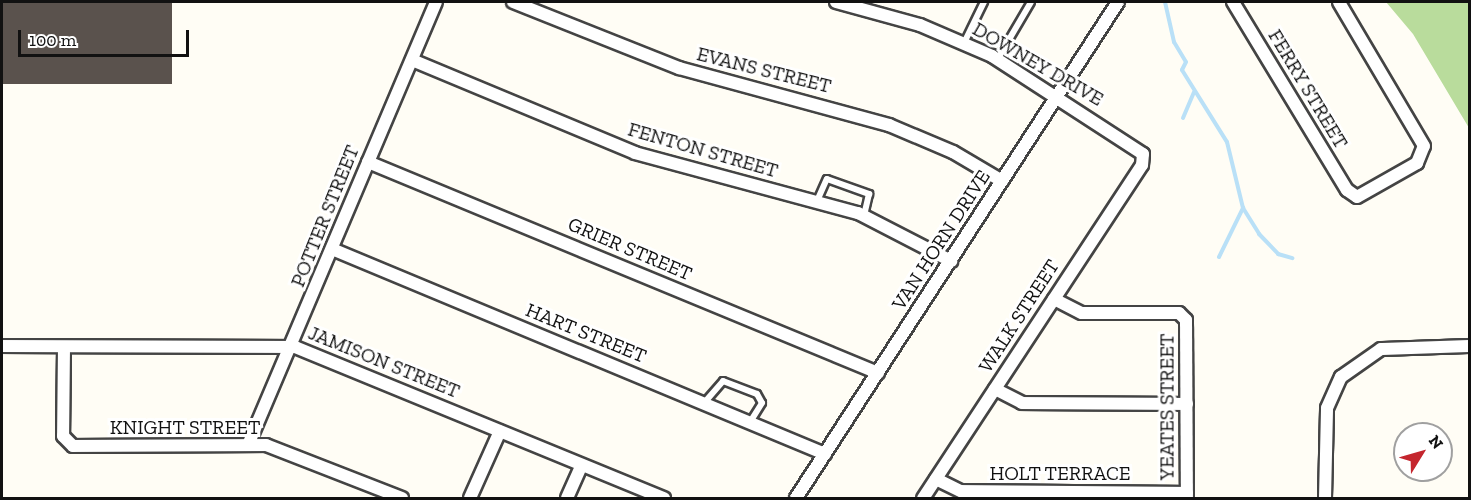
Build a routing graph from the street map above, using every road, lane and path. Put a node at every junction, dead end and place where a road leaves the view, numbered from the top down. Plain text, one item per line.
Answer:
1 (436, 2) edge
2 (513, 2) edge
3 (836, 2) edge
4 (984, 2) edge
5 (1031, 2) edge
6 (1118, 2) edge
7 (1233, 2) edge
8 (1339, 2) edge
9 (964, 44) junction
10 (412, 60) junction
11 (998, 60) junction
12 (1059, 95) junction
13 (1143, 154) joint
14 (368, 162) junction
15 (1002, 182) junction
16 (817, 201) junction
17 (864, 215) junction
18 (333, 249) junction
19 (951, 261) junction
20 (1054, 299) junction
21 (2, 346) edge
22 (292, 346) junction
23 (1470, 346) edge
24 (64, 347) junction
25 (878, 373) junction
26 (995, 389) junction
27 (704, 403) junction
28 (1187, 404) junction
29 (750, 422) junction
30 (500, 431) junction
31 (248, 445) junction
32 (825, 454) junction
33 (582, 465) junction
34 (936, 479) junction
35 (1187, 496) edge
36 (402, 498) edge
37 (470, 498) edge
38 (567, 498) edge
39 (663, 498) edge
40 (796, 498) edge
41 (923, 498) edge
42 (1324, 498) edge

1 - 10 street, POTTER STREET
2 - 15 street, EVANS STREET
3 - 9 street, DOWNEY DRIVE
4 - 9 lane
5 - 11 lane
6 - 12 street, VAN HORN DRIVE
7 - 8 street, FERRY STREET
9 - 11 street, DOWNEY DRIVE
10 - 14 street, POTTER STREET
10 - 16 street, FENTON STREET
11 - 12 street, DOWNEY DRIVE
12 - 13 street, DOWNEY DRIVE
12 - 15 street, VAN HORN DRIVE
13 - 20 street, WALK STREET
14 - 18 street, POTTER STREET
14 - 25 street, GRIER STREET
15 - 19 street, VAN HORN DRIVE
16 - 17 street, FENTON STREET
16 - 17 lane
17 - 19 street, FENTON STREET
18 - 22 street, POTTER STREET
18 - 27 street, HART STREET
19 - 25 street, VAN HORN DRIVE
20 - 26 street, WALK STREET
20 - 28 street, YEATES STREET
21 - 24 street, JAMISON STREET
22 - 24 street, JAMISON STREET
22 - 30 street, JAMISON STREET
22 - 31 street, POTTER STREET
23 - 42 street
24 - 31 street, KNIGHT STREET
25 - 32 street, VAN HORN DRIVE
26 - 28 street
26 - 34 street, WALK STREET
27 - 29 street, HART STREET
27 - 29 lane
28 - 35 street, YEATES STREET
29 - 32 street, HART STREET
30 - 33 street, JAMISON STREET
30 - 37 street
31 - 36 street, KNIGHT STREET
32 - 40 street, VAN HORN DRIVE
33 - 38 street
33 - 39 street, JAMISON STREET
34 - 35 street, HOLT TERRACE
34 - 41 street, WALK STREET

